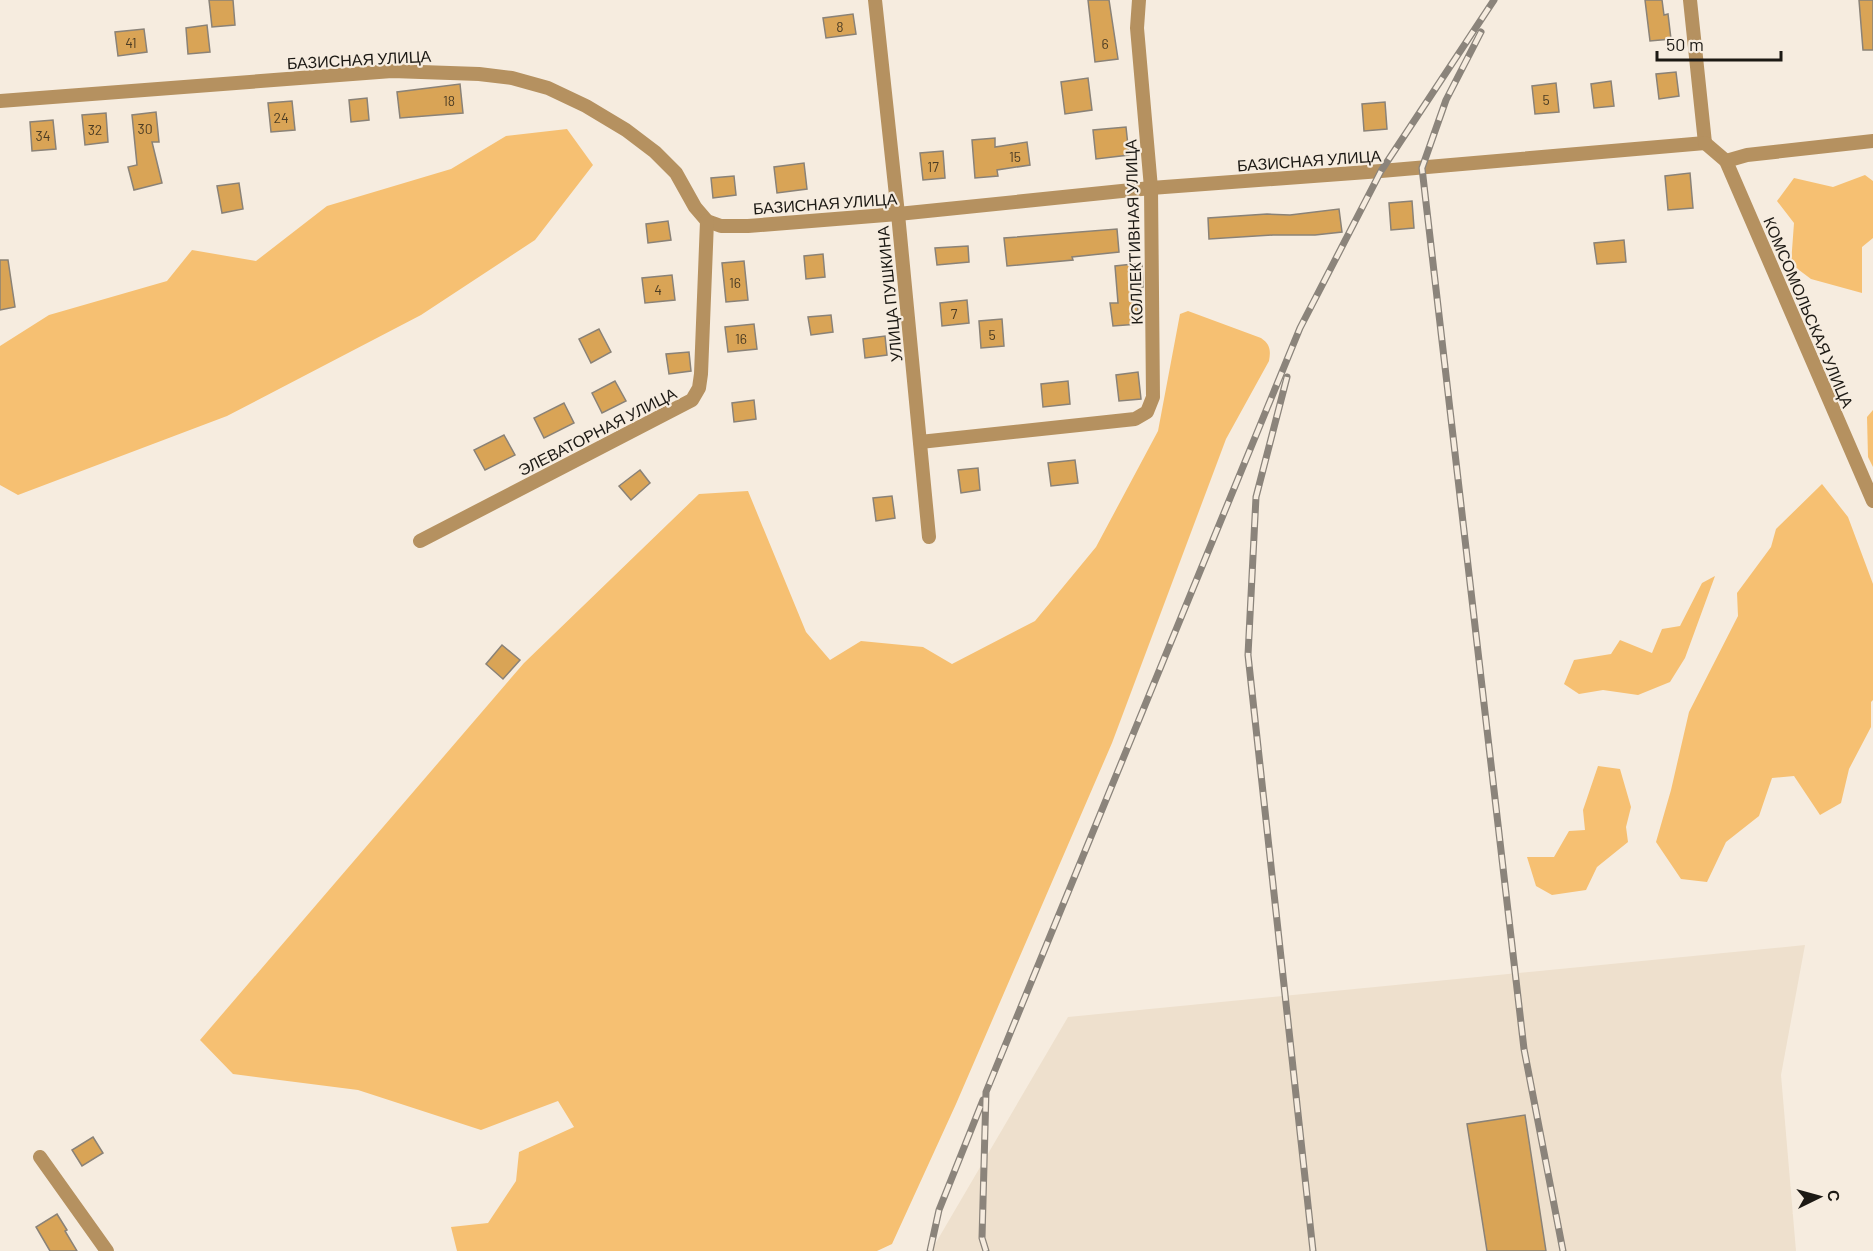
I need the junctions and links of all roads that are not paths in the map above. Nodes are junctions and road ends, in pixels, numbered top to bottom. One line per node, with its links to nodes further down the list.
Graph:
1 (875, 0): 9 (street, УЛИЦА ПУШКИНА)
2 (1139, 0): 8 (street, КОЛЛЕКТИВНАЯ УЛИЦА)
3 (1690, 0): 6 (street)
4 (0, 101): 10 (street, БАЗИСНАЯ УЛИЦА)
5 (1873, 141): 7 (street)
6 (1705, 143): 7 (street, КОМСОМОЛЬСКАЯ УЛИЦА); 8 (street, БАЗИСНАЯ УЛИЦА)
7 (1726, 161): 12 (street, КОМСОМОЛЬСКАЯ УЛИЦА)
8 (1151, 188): 9 (street, БАЗИСНАЯ УЛИЦА); 11 (street, КОЛЛЕКТИВНАЯ УЛИЦА)
9 (898, 214): 10 (street, БАЗИСНАЯ УЛИЦА); 11 (street, УЛИЦА ПУШКИНА)
10 (707, 221): 14 (street, ЭЛЕВАТОРНАЯ УЛИЦА)
11 (920, 442): 13 (street, УЛИЦА ПУШКИНА)
12 (1873, 501)
13 (928, 537)
14 (420, 541)
15 (40, 1157): 16 (street)
16 (107, 1251)

